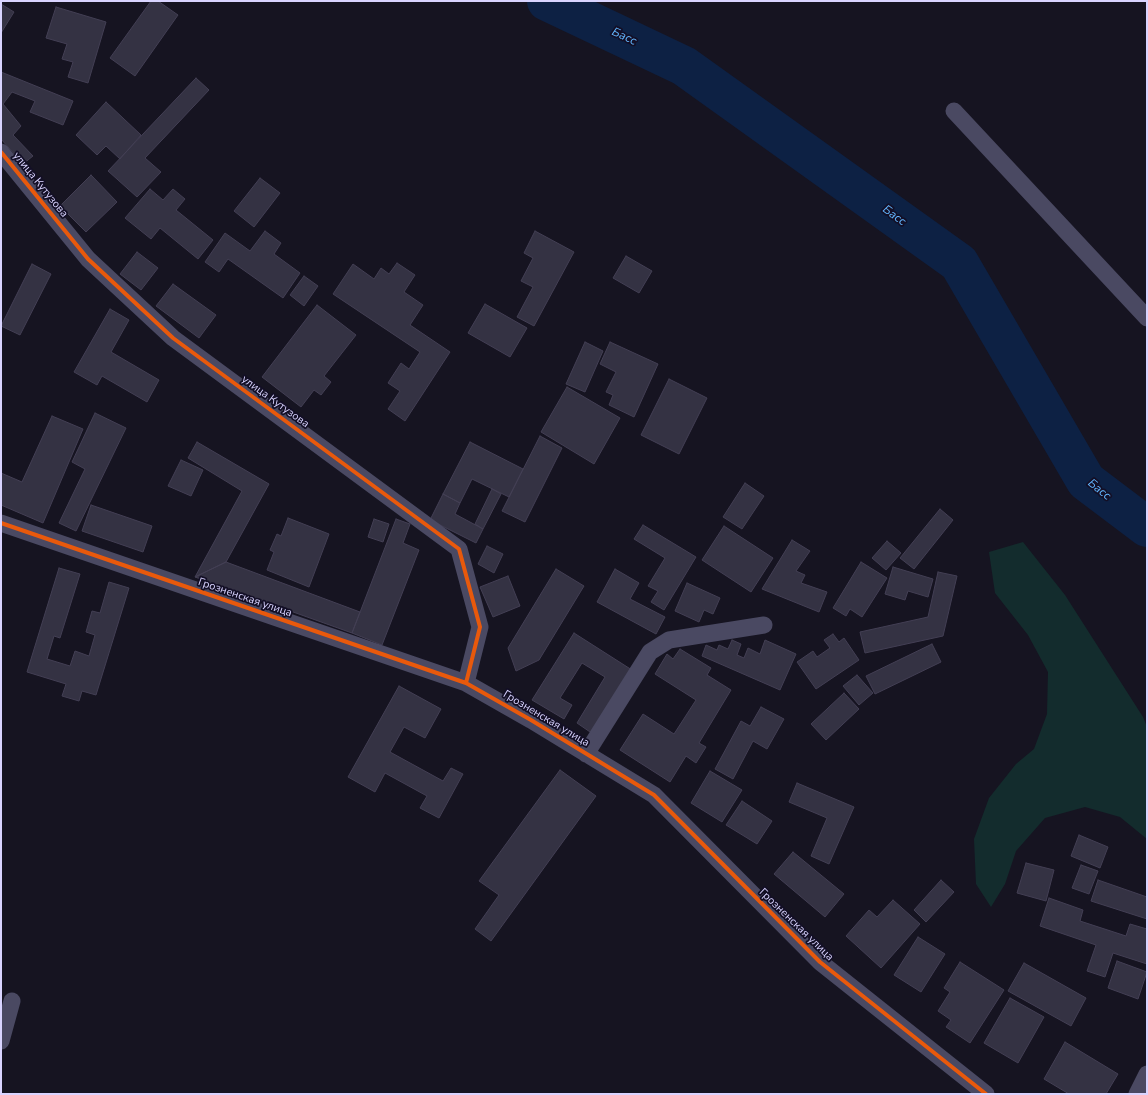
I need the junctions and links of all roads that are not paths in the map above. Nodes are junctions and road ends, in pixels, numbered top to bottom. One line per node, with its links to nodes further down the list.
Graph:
1 (954, 111): 3 (street)
2 (1, 152): 6 (street, улица Кутузова)
3 (1147, 318)
4 (1, 523): 6 (street, Грозненская улица)
5 (764, 625): 7 (street)
6 (466, 683): 7 (street, Грозненская улица)
7 (586, 754): 11 (street, Грозненская улица)
8 (12, 1000): 9 (street)
9 (1, 1041)
10 (1147, 1074): 12 (street)
11 (986, 1094)
12 (1137, 1094)

